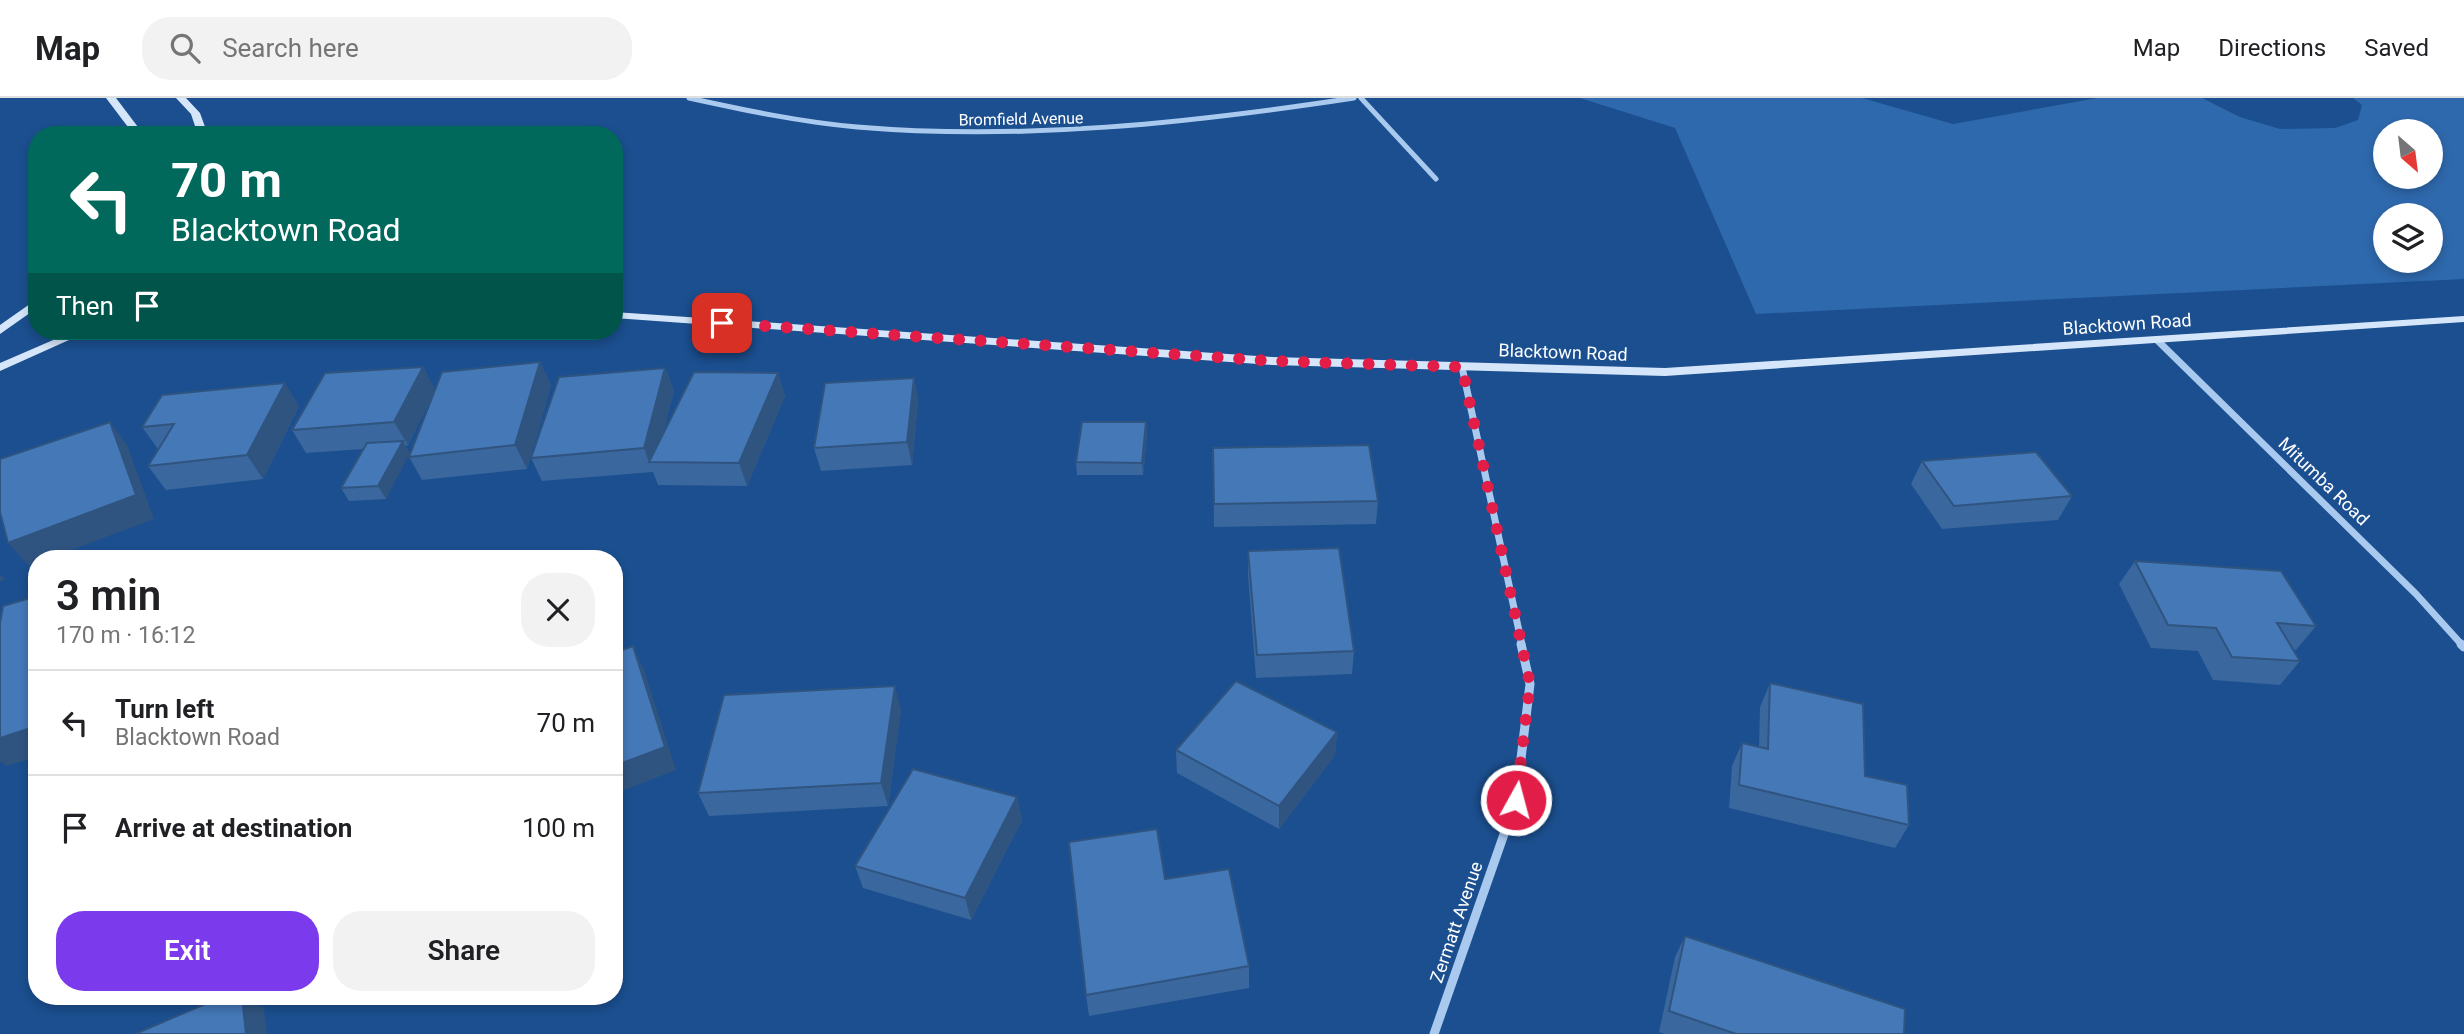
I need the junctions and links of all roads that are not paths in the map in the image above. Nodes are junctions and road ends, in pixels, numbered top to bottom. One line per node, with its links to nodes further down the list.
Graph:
1 (111, 98): 6 (main road)
2 (181, 98): 7 (main road)
3 (689, 98): 4 (street, Bromfield Avenue)
4 (1354, 98)
5 (1360, 98): 8 (street)
6 (132, 126)
7 (200, 126)
8 (1436, 179)
9 (28, 309): 12 (main road)
10 (623, 315): 15 (main road, Blacktown Road)
11 (2464, 318): 14 (main road, Blacktown Road)
12 (0, 331)
13 (63, 340): 16 (main road)
14 (2157, 340): 15 (main road, Blacktown Road); 17 (street, Mitumba Road)
15 (1462, 367): 18 (street, Zermatt Avenue)
16 (0, 368)
17 (2464, 647)
18 (1434, 1034)

